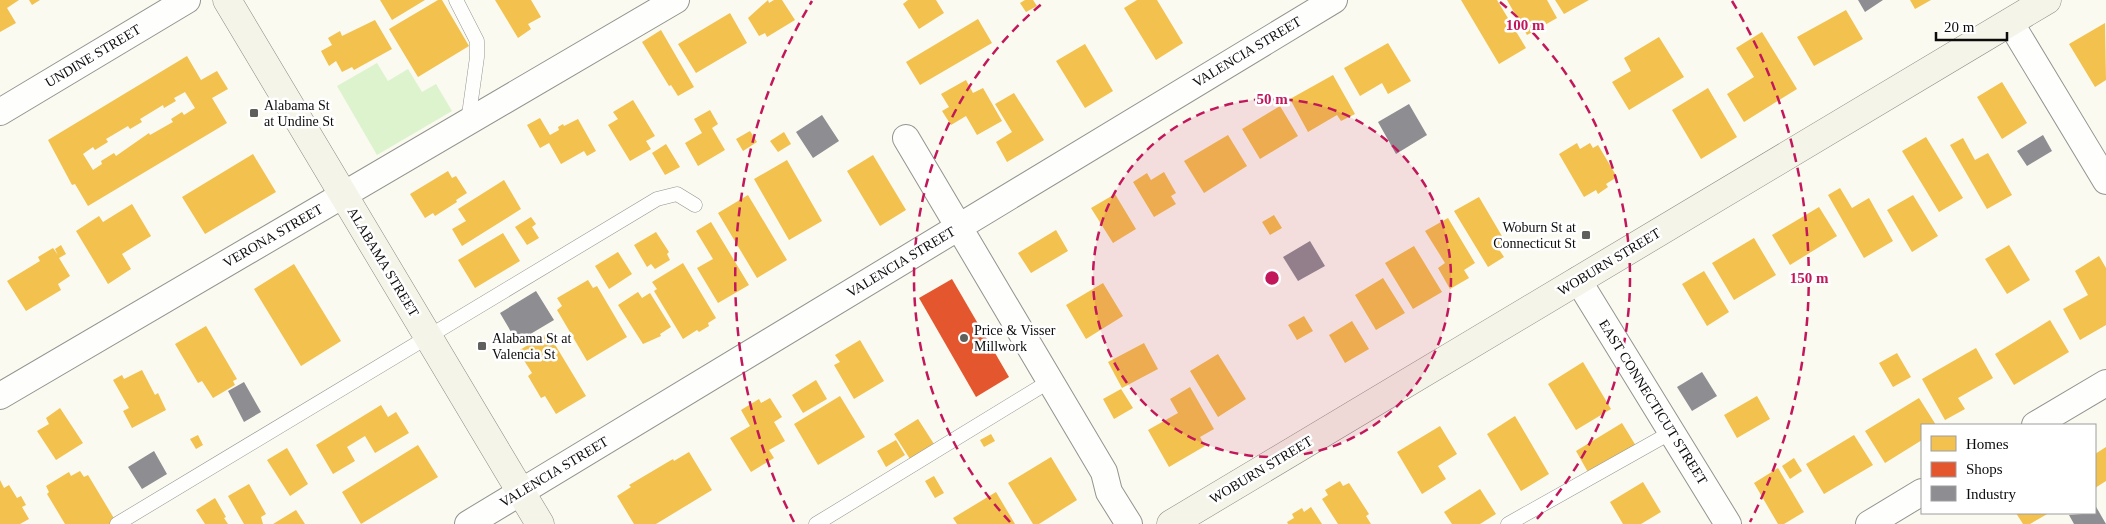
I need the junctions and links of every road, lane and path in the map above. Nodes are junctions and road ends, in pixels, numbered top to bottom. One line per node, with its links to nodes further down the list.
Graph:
1 (187, 0): 8 (street, UNDINE STREET)
2 (227, 0): 12 (main road, ALABAMA STREET)
3 (456, 0): 9 (lane)
4 (676, 0): 9 (street, VERONA STREET)
5 (1334, 0): 14 (street, VALENCIA STREET)
6 (2047, 0): 7 (main road, WOBURN STREET)
7 (2010, 22): 11 (street); 15 (main road, WOBURN STREET)
8 (0, 112)
9 (468, 122): 12 (street, VERONA STREET)
10 (906, 138): 14 (street)
11 (2106, 182)
12 (343, 195): 16 (main road, ALABAMA STREET); 19 (street, VERONA STREET)
13 (695, 205): 16 (lane)
14 (959, 227): 17 (street); 22 (street, VALENCIA STREET)
15 (1578, 280): 21 (street, EAST CONNECTICUT STREET); 29 (main road, WOBURN STREET)
16 (428, 336): 22 (main road, ALABAMA STREET); 24 (lane)
17 (1050, 381): 27 (lane); 28 (street)
18 (2106, 383): 20 (street)
19 (0, 396)
20 (2036, 424)
21 (1670, 433): 30 (lane); 31 (street, EAST CONNECTICUT STREET)
22 (521, 492): 25 (street, VALENCIA STREET); 26 (main road, ALABAMA STREET)
23 (1921, 493): 32 (street)
24 (117, 524)
25 (468, 524)
26 (540, 524)
27 (816, 524)
28 (1129, 524)
29 (1171, 524)
30 (1508, 524)
31 (1728, 524)
32 (1869, 524)

